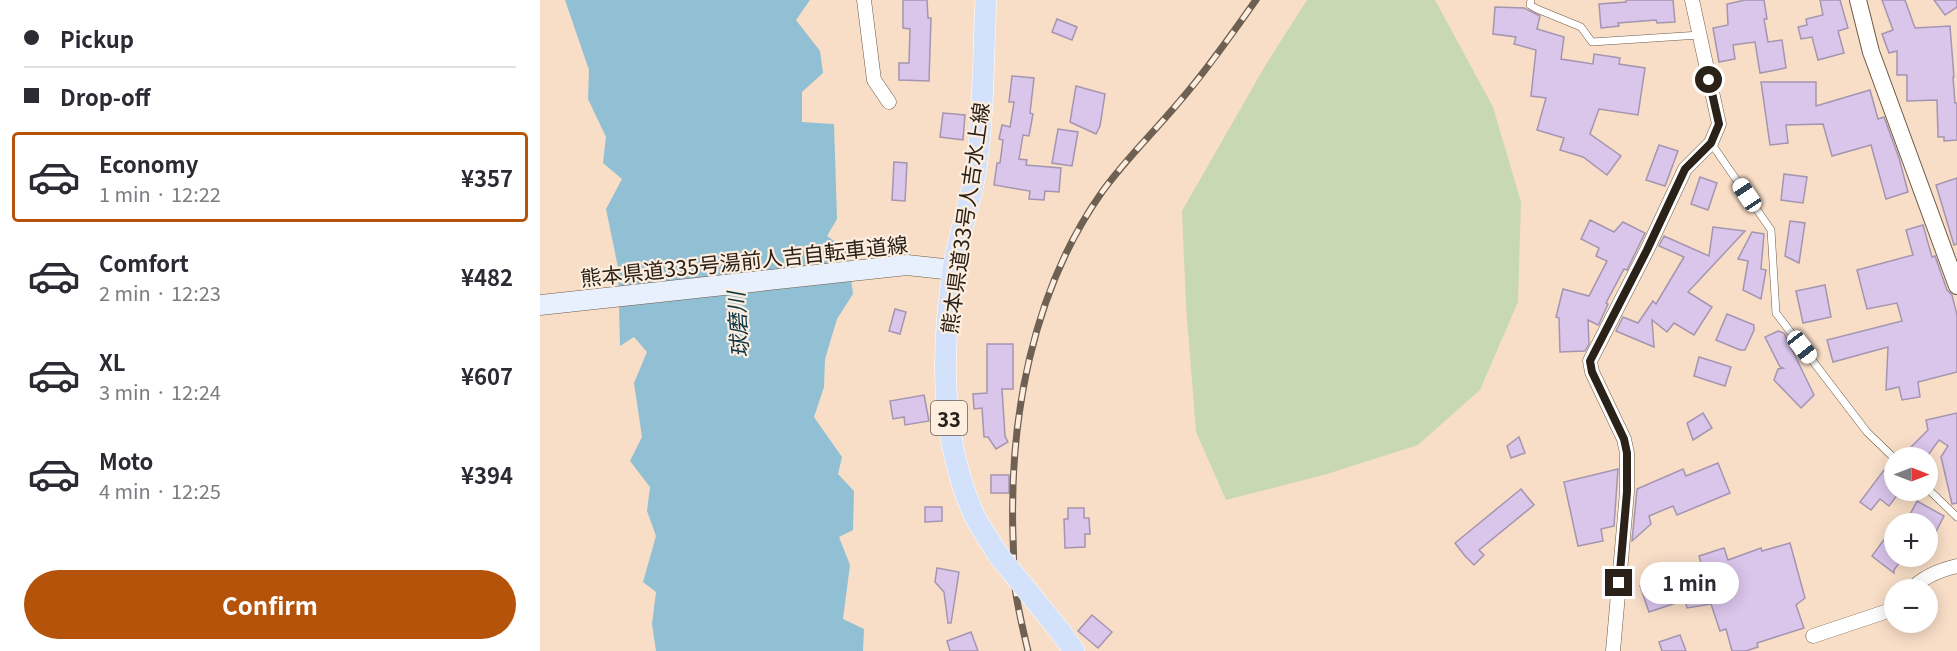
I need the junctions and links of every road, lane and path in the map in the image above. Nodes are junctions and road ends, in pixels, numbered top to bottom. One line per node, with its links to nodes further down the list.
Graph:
1 (864, 0): 7 (street)
2 (986, 0): 9 (main road, 熊本県道33号人吉水上線 / 33)
3 (1530, 0): 6 (lane)
4 (1692, 0): 6 (street)
5 (1858, 0): 10 (street)
6 (1700, 35): 8 (street)
7 (889, 102)
8 (1711, 143): 12 (lane); 20 (street)
9 (953, 270): 11 (main road, 熊本県道335号湯前人吉自転車道線); 19 (main road, 熊本県道33号人吉水上線 / 33, bridge)
10 (1957, 286)
11 (540, 305)
12 (1884, 448)
13 (1938, 499): 14 (lane)
14 (1957, 517)
15 (1957, 566): 16 (street)
16 (1924, 579)
17 (1884, 612): 18 (street)
18 (1813, 636)
19 (1074, 651)
20 (1613, 651)

